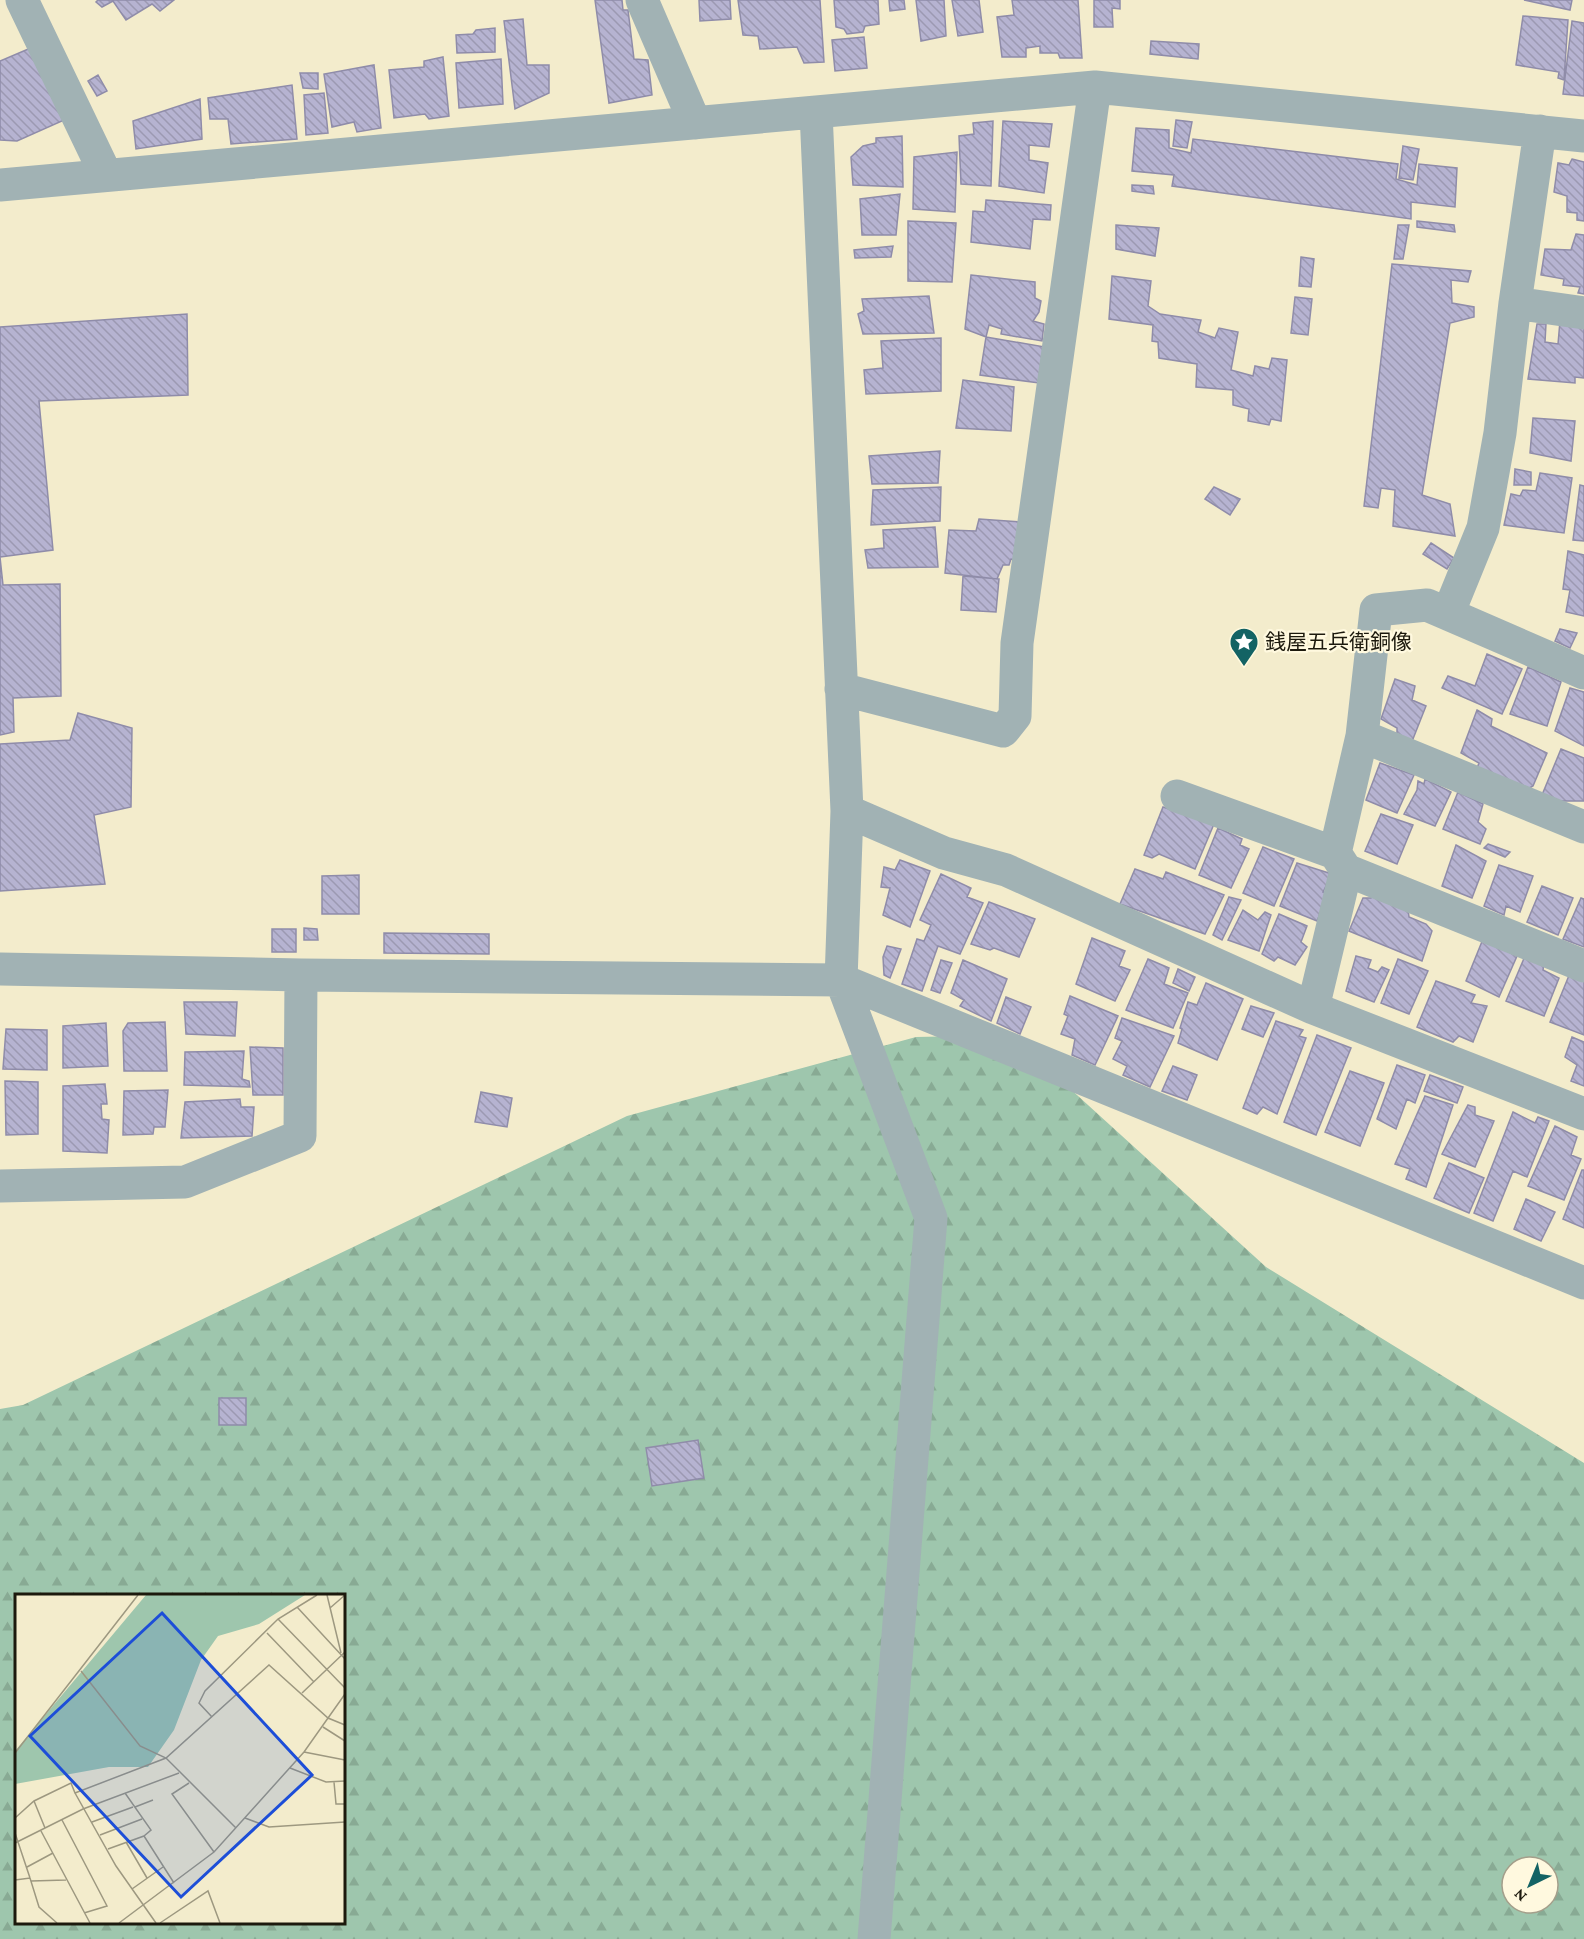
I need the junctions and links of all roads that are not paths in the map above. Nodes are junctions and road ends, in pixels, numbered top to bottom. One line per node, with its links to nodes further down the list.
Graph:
1 (22, 0): 8 (street)
2 (642, 0): 5 (street)
3 (1095, 87): 4 (street); 6 (street); 14 (street)
4 (816, 112): 5 (street); 14 (street)
5 (695, 123): 8 (street)
6 (1539, 131): 7 (street); 10 (street)
7 (1584, 136)
8 (106, 175): 9 (street)
9 (0, 185)
10 (1515, 303): 11 (street); 12 (street)
11 (1584, 313)
12 (1448, 614): 13 (street); 15 (street)
13 (1584, 673)
14 (841, 689): 17 (street)
15 (1362, 736): 18 (street); 19 (street)
16 (1177, 796): 19 (street)
17 (847, 811): 23 (street); 24 (street)
18 (1584, 827)
19 (1340, 861): 20 (street); 24 (street)
20 (1584, 966)
21 (0, 969): 22 (street)
22 (301, 975): 23 (street); 26 (street)
23 (842, 980): 27 (street); 28 (street)
24 (1313, 1008): 25 (street)
25 (1584, 1114)
26 (0, 1186)
27 (1584, 1283)
28 (874, 1939)

